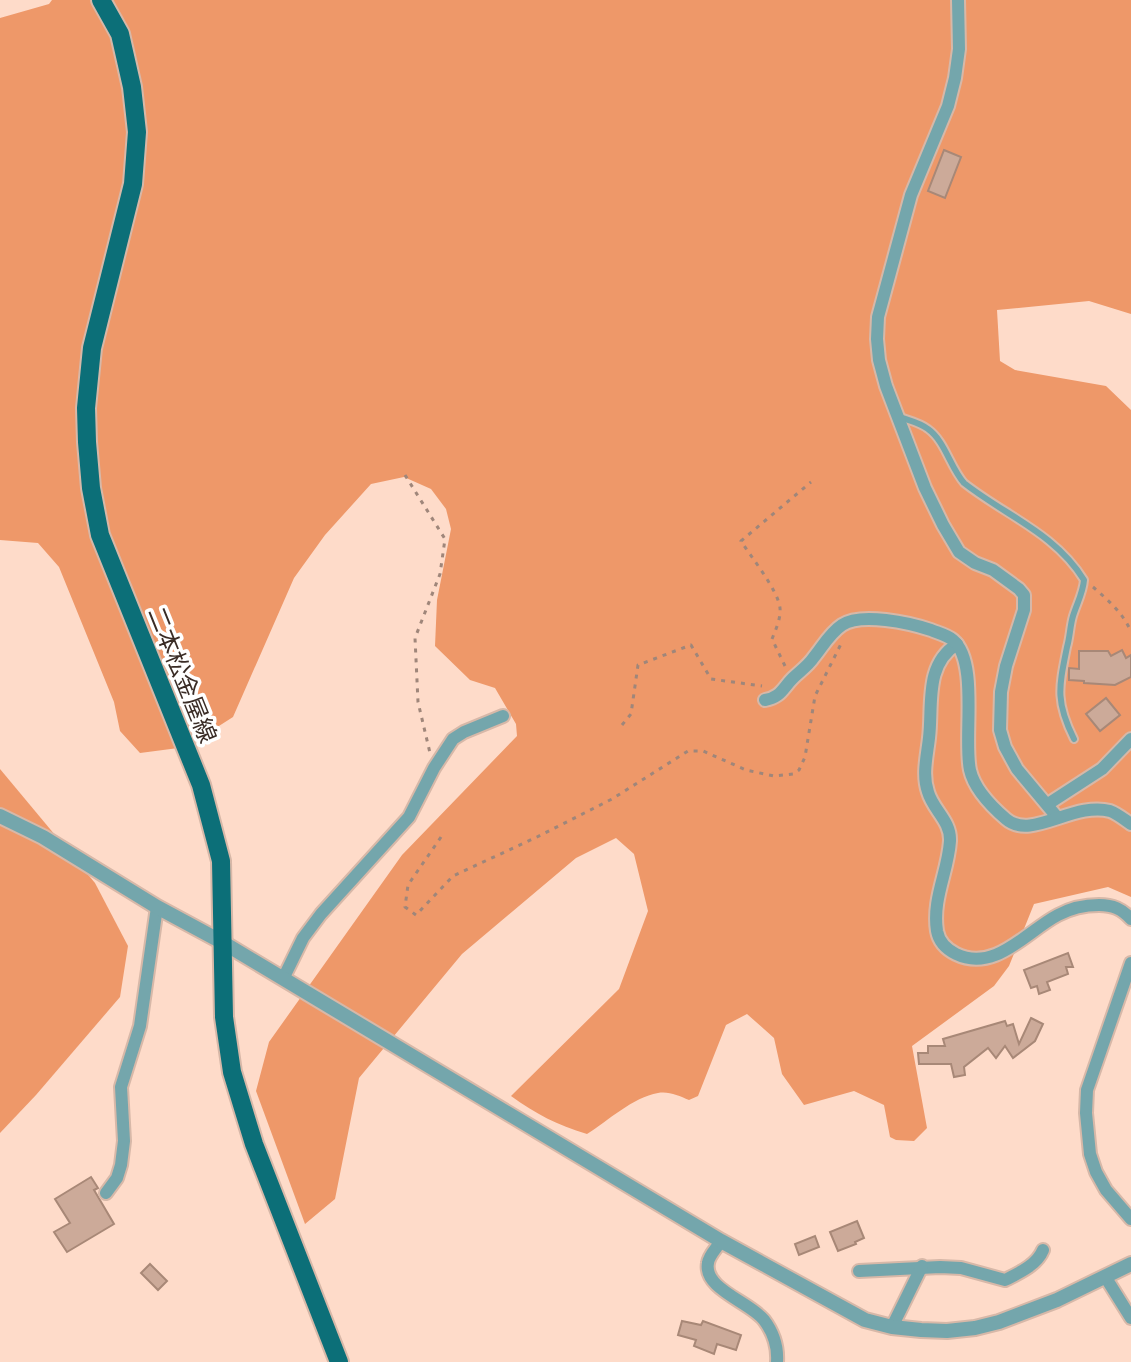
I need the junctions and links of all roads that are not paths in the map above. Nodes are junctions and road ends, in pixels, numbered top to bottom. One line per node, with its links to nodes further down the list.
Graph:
1 (101, 0): 15 (main road, 二本松金屋線)
2 (958, 0): 3 (street)
3 (897, 416): 7 (lane); 9 (street)
4 (957, 644): 5 (street); 11 (street); 14 (street)
5 (765, 700)
6 (503, 716): 17 (street)
7 (1074, 739)
8 (1131, 739): 9 (street)
9 (1048, 804): 11 (street)
10 (0, 816): 13 (street)
11 (1057, 817): 12 (street)
12 (1131, 824)
13 (157, 907): 15 (street); 18 (street)
14 (1131, 919)
15 (222, 942): 17 (street); 28 (main road, 二本松金屋線)
16 (1131, 963): 19 (street)
17 (283, 979): 20 (street)
18 (106, 1193)
19 (1131, 1219)
20 (721, 1241): 27 (street); 29 (street)
21 (1043, 1250): 23 (street)
22 (1131, 1264): 25 (street)
23 (922, 1266): 24 (street); 27 (street)
24 (859, 1271)
25 (1106, 1278): 26 (street); 27 (street)
26 (1131, 1318)
27 (892, 1327)
28 (339, 1362)
29 (777, 1362)

